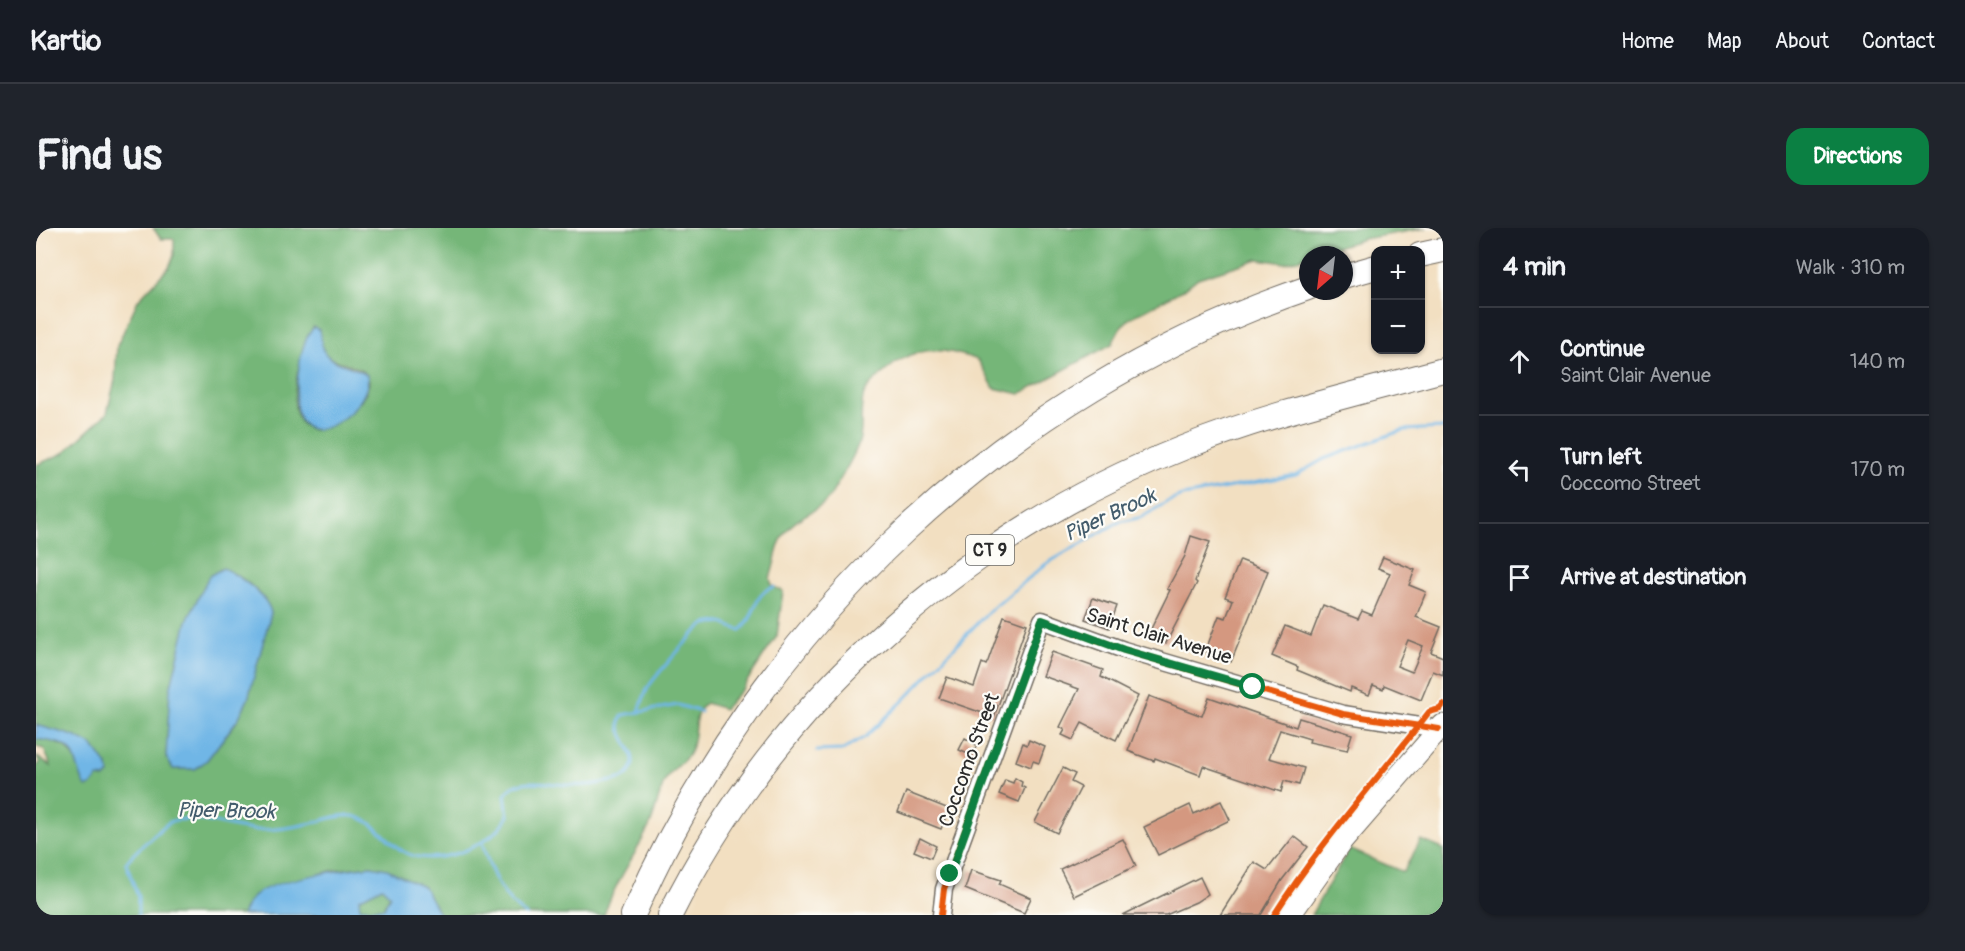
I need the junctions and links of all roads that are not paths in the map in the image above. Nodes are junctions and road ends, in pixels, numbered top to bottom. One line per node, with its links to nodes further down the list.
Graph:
1 (1443, 250): 2 (highway)
2 (1425, 254)
3 (1371, 268): 4 (highway)
4 (1353, 273)
5 (1299, 292): 9 (highway)
6 (1443, 370): 10 (highway, CT 9)
7 (1042, 620): 8 (street, Saint Clair Avenue); 11 (street, Coccomo Street)
8 (1441, 727): 12 (main road)
9 (633, 915)
10 (670, 915)
11 (941, 915)
12 (1290, 915)

